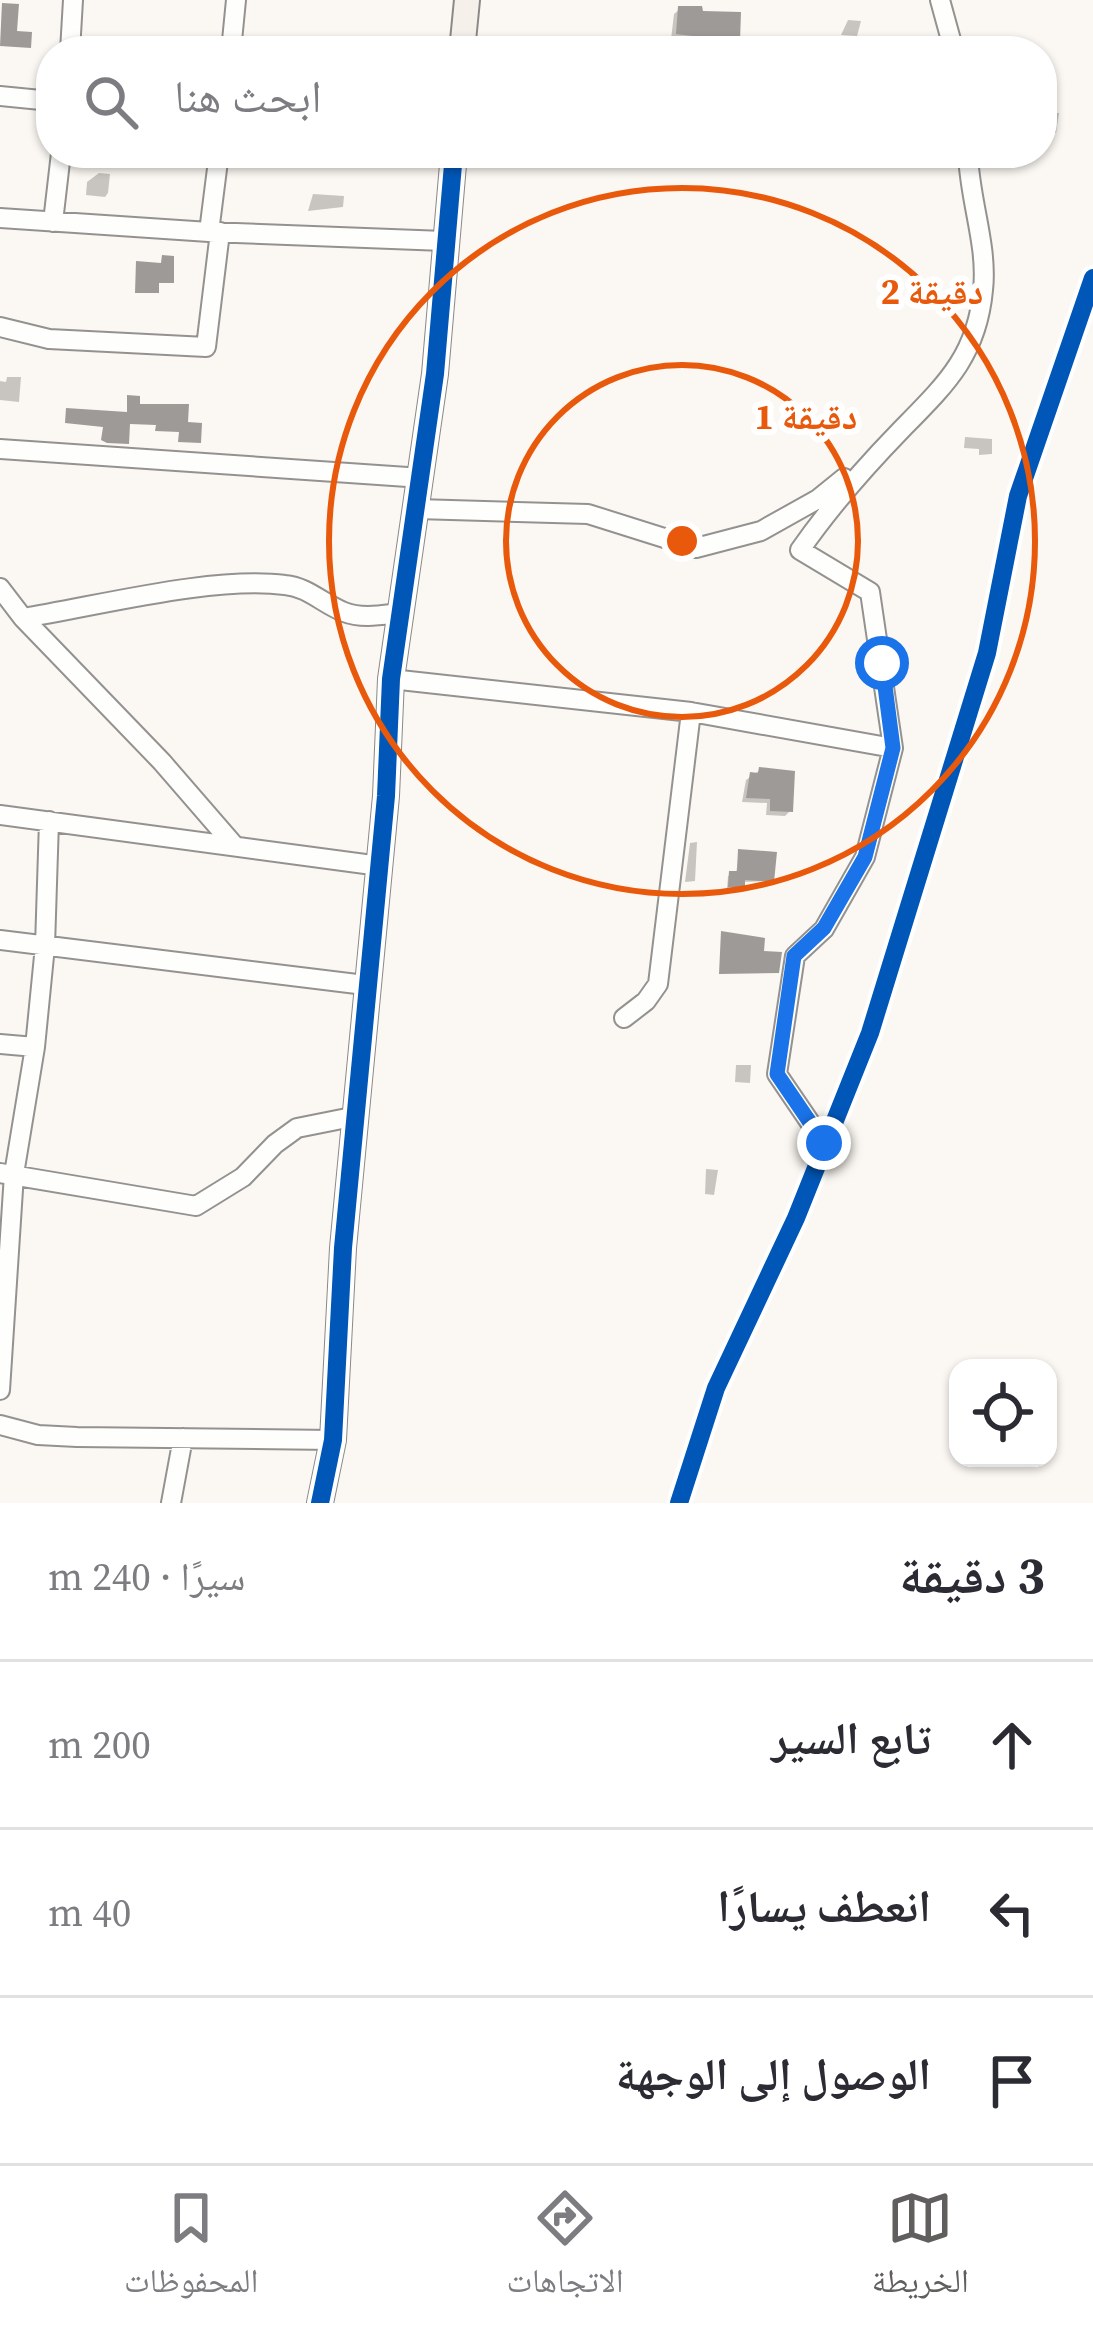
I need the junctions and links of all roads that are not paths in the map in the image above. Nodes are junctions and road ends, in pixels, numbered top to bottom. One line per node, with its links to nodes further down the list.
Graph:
1 (73, 0): 5 (street)
2 (236, 0): 6 (street)
3 (467, 0): 7 (street)
4 (940, 0): 8 (street)
5 (71, 36)
6 (232, 36)
7 (463, 36)
8 (950, 36)
9 (0, 96): 10 (street)
10 (36, 100)
11 (59, 168): 16 (street)
12 (218, 168): 17 (street)
13 (452, 168): 18 (street)
14 (968, 168): 21 (street)
15 (0, 218): 16 (street)
16 (53, 222): 17 (street)
17 (214, 232): 18 (street); 20 (street)
18 (444, 242): 23 (street)
19 (1093, 278): 42 (street)
20 (0, 327)
21 (901, 430): 24 (street); 30 (street)
22 (0, 449): 23 (street)
23 (422, 478): 24 (street)
24 (416, 509): 26 (street)
25 (0, 588): 27 (street)
26 (400, 613): 27 (street); 28 (street)
27 (23, 618): 33 (street)
28 (392, 679): 29 (street); 34 (street)
29 (691, 712): 30 (street); 38 (street)
30 (893, 748): 42 (street)
31 (0, 815): 32 (street)
32 (49, 821): 33 (street); 36 (street)
33 (233, 844): 34 (street)
34 (380, 866): 37 (street)
35 (0, 940): 36 (street)
36 (45, 946): 37 (street); 40 (street)
37 (365, 985): 41 (street)
38 (623, 1018)
39 (0, 1044): 40 (street)
40 (35, 1047): 43 (street)
41 (357, 1116): 43 (street); 48 (street)
42 (824, 1143): 51 (street)
43 (7, 1174): 44 (street)
44 (4, 1289): 45 (street)
45 (0, 1390)
46 (0, 1425): 47 (street)
47 (184, 1438): 48 (street); 49 (street)
48 (333, 1440): 50 (street)
49 (171, 1503)
50 (320, 1503)
51 (679, 1503)

